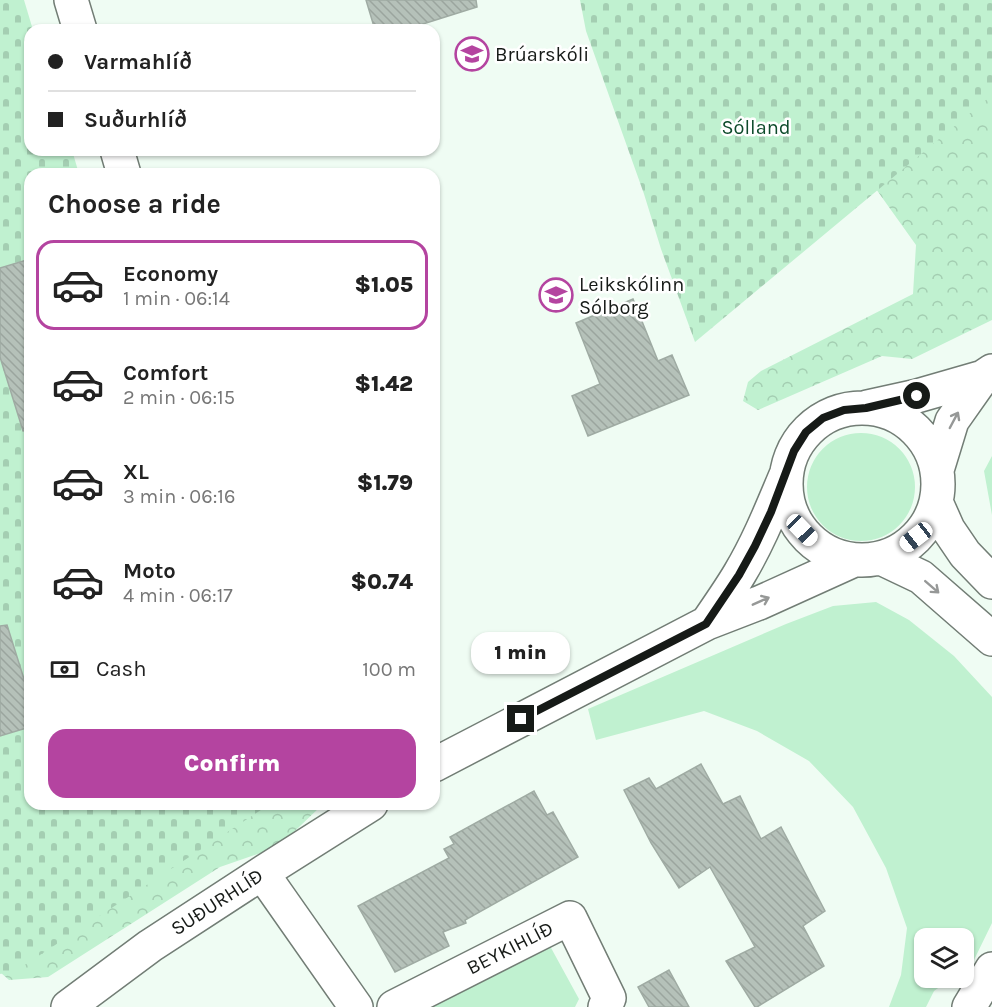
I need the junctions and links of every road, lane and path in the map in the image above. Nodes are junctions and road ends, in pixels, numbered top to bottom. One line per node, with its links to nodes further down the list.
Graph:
1 (71, 0): 2 (street)
2 (78, 24)
3 (988, 374): 4 (street); 5 (street, one-way to 3)
4 (866, 408): 5 (street); 6 (street)
5 (937, 470): 7 (street)
6 (787, 472): 8 (street); 10 (street)
7 (936, 502): 8 (street); 9 (street)
8 (868, 559): 10 (street, one-way to 8); 11 (street, one-way to 11)
9 (992, 582)
10 (706, 624): 12 (street)
11 (992, 639)
12 (440, 758)
13 (362, 810): 14 (street, SUÐURHLÍÐ)
14 (262, 873): 16 (street, SUÐURHLÍÐ); 17 (street)
15 (992, 969): 20 (street)
16 (68, 1007)
17 (356, 1007)
18 (394, 1007): 19 (street, BEYKIHLÍÐ)
19 (605, 1007)
20 (969, 1007)

